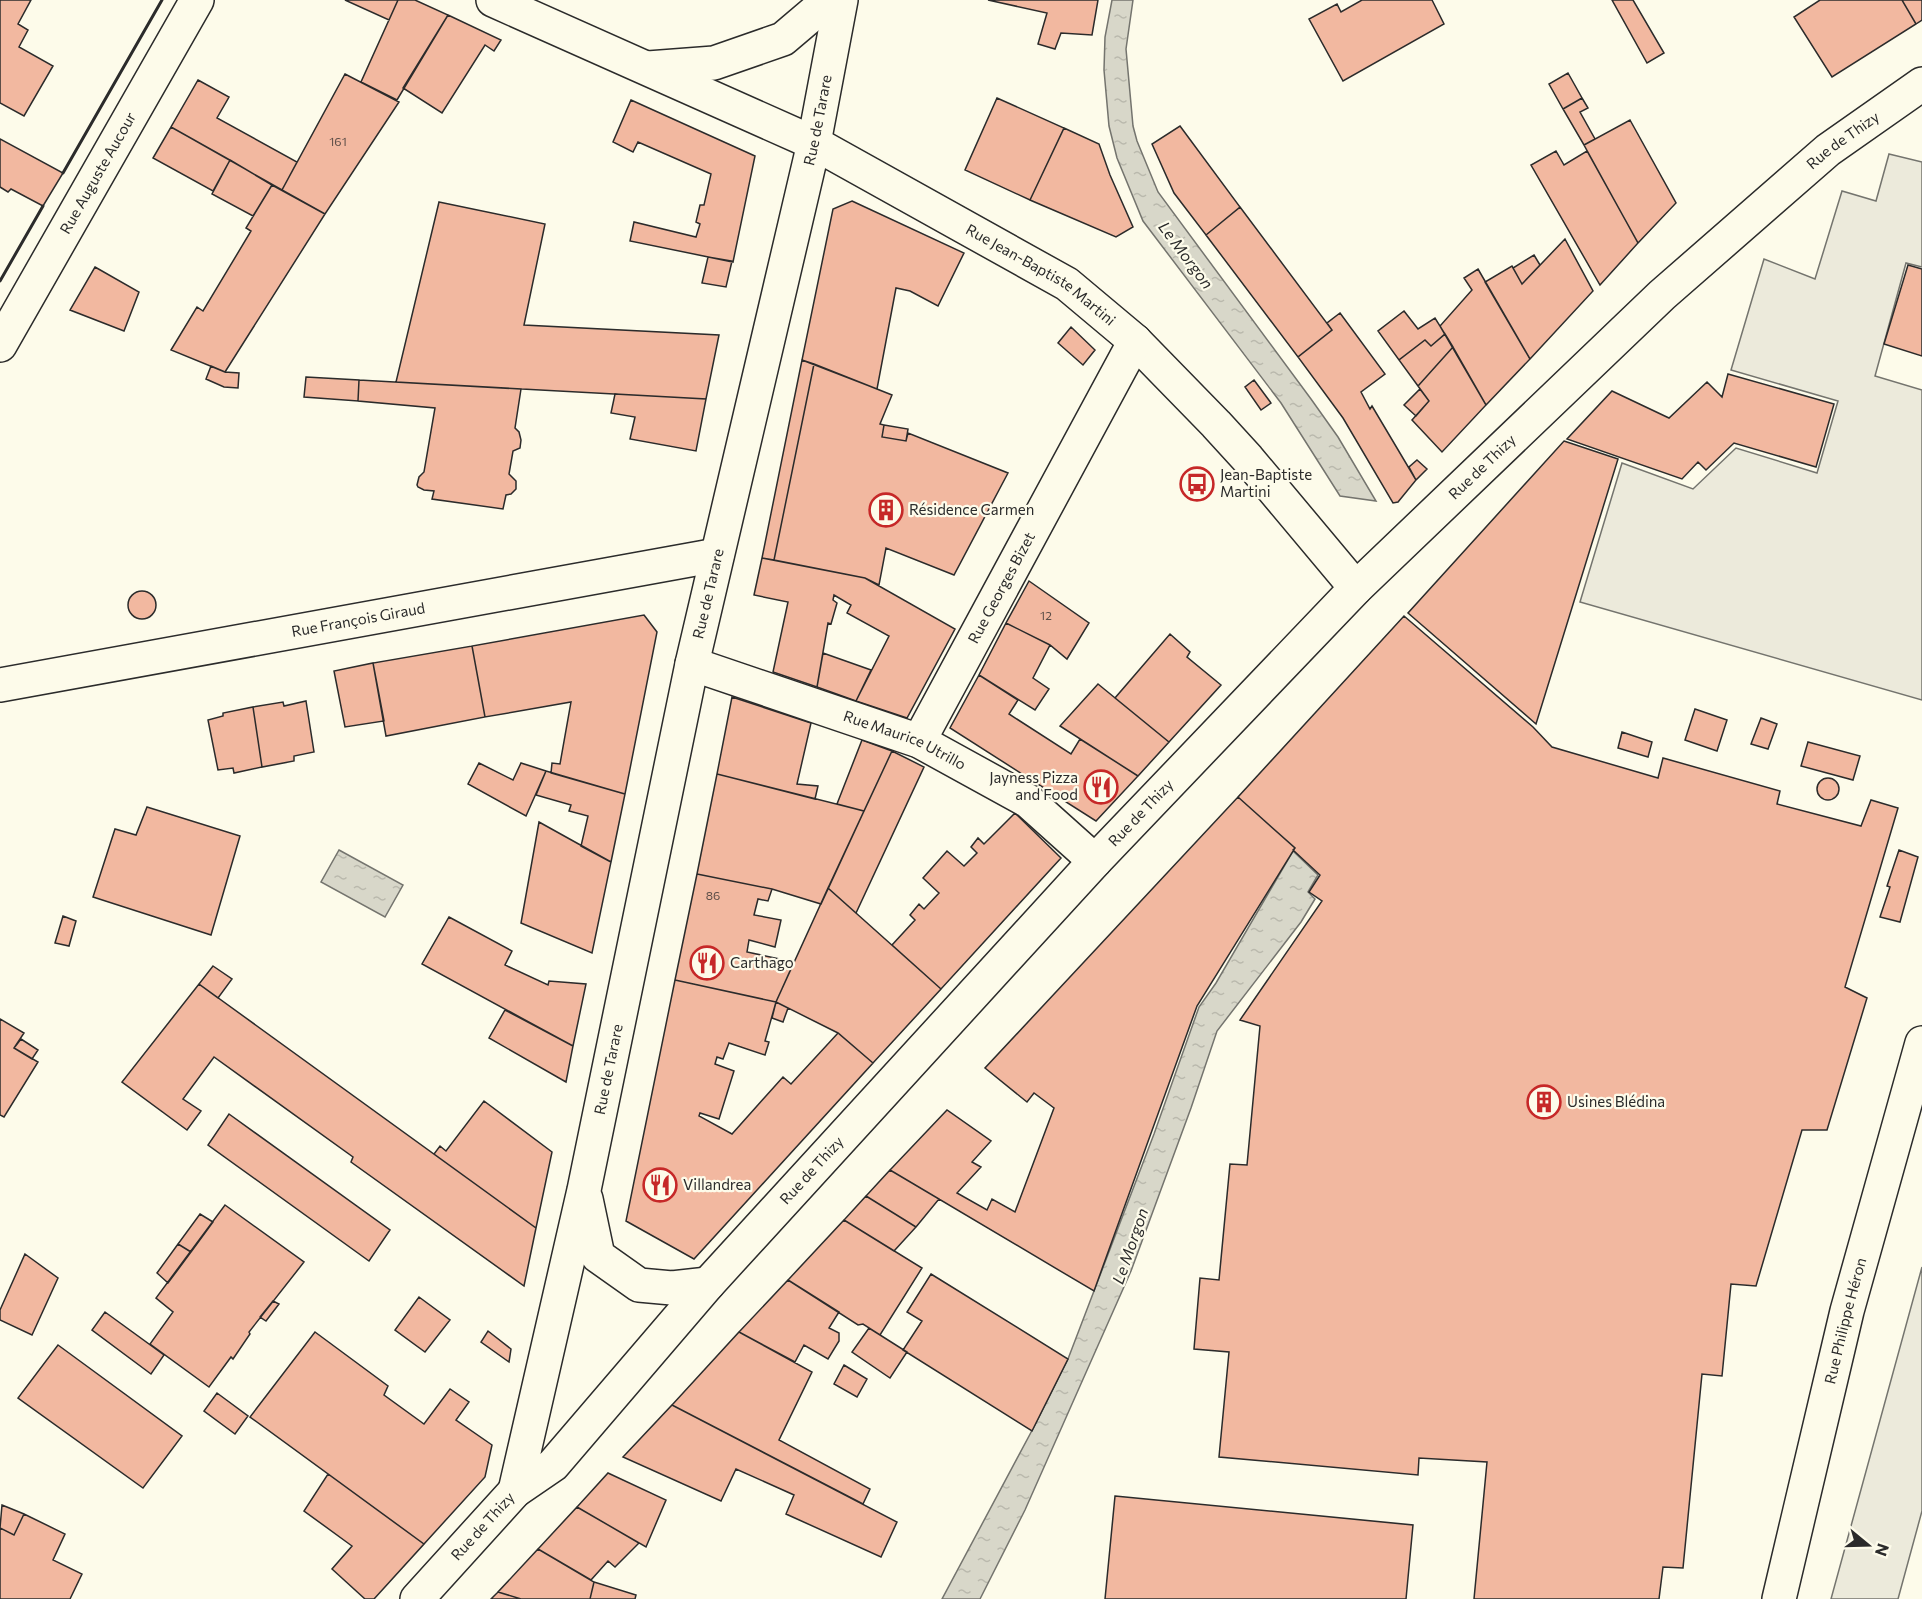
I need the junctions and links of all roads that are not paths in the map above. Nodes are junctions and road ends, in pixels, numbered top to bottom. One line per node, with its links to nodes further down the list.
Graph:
1 (197, 0): 9 (street, Rue Auguste Aucour)
2 (493, 0): 5 (street, Rue Jean-Baptiste Martini)
3 (829, 0): 5 (street, Rue Jean-Baptiste Martini)
4 (842, 0): 7 (street, Rue de Tarare)
5 (645, 68): 7 (street, Rue Jean-Baptiste Martini)
6 (1922, 84): 11 (street, Rue de Thizy)
7 (814, 143): 8 (street, Rue Jean-Baptiste Martini); 10 (street, Rue de Tarare)
8 (1135, 341): 11 (street, Rue Jean-Baptiste Martini); 14 (street, Rue Georges Bizet)
9 (0, 345)
10 (717, 555): 12 (street, Rue de Tarare); 13 (street, Rue François Giraud)
11 (1356, 588): 15 (street, Rue de Thizy)
12 (692, 663): 14 (street, Rue Maurice Utrillo); 17 (street, Rue de Tarare)
13 (0, 685)
14 (919, 741): 15 (street, Rue Maurice Utrillo)
15 (1095, 861): 18 (street, Rue de Thizy)
16 (1922, 1043): 21 (street, Rue Philippe Héron)
17 (584, 1190): 18 (street, Rue de Tarare); 19 (street, Rue de Tarare)
18 (708, 1284): 19 (street, Rue de Thizy)
19 (515, 1491): 20 (street, Rue de Thizy)
20 (417, 1599)
21 (1779, 1599)

